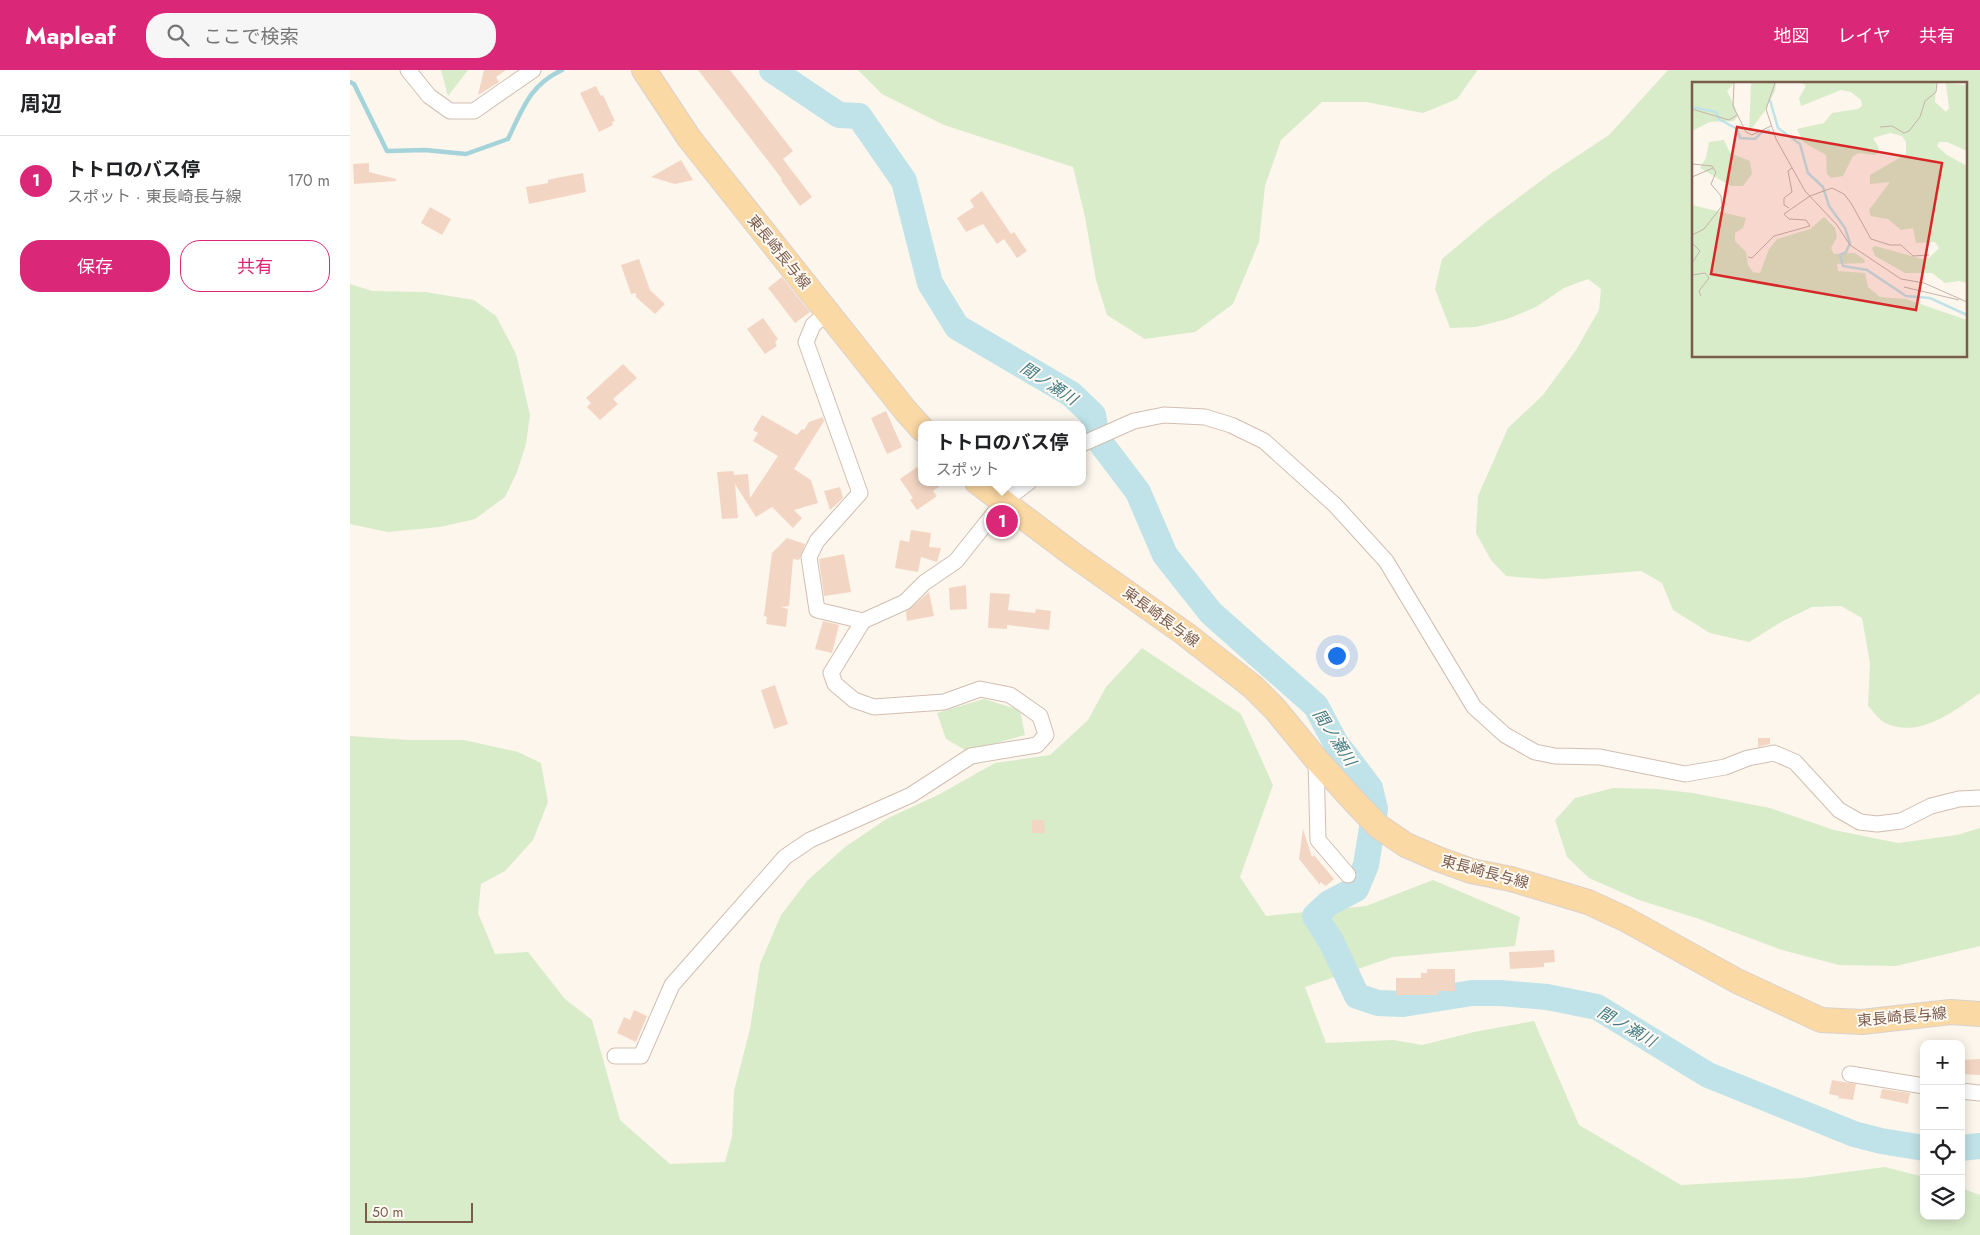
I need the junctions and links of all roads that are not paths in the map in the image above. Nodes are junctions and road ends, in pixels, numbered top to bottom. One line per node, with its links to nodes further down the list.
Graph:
1 (408, 70): 2 (street)
2 (533, 70)
3 (644, 70): 4 (main road, 東長崎長与線)
4 (828, 312): 5 (main road, 東長崎長与線); 10 (street)
5 (918, 424)
6 (1086, 442): 12 (street)
7 (982, 486): 9 (main road, 東長崎長与線)
8 (1024, 486): 9 (street)
9 (1003, 502): 10 (street); 11 (main road, 東長崎長与線)
10 (863, 621): 15 (street)
11 (1316, 759): 13 (street); 14 (main road, 東長崎長与線)
12 (1980, 798)
13 (1348, 875)
14 (1980, 1014)
15 (615, 1056)
16 (1850, 1074): 17 (street)
17 (1920, 1085)
18 (1965, 1092): 19 (street)
19 (1980, 1093)

